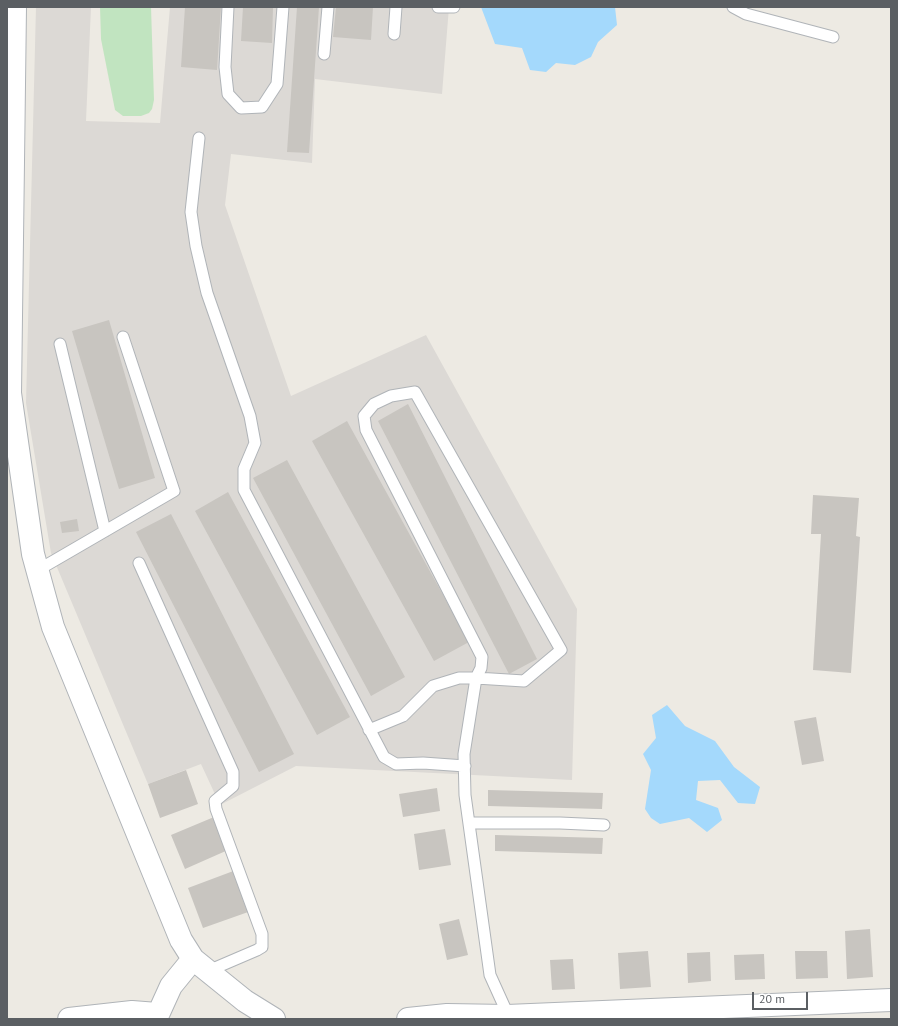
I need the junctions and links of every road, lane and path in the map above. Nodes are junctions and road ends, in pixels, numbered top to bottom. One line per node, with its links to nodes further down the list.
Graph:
1 (15, 7): 17 (street)
2 (228, 7): 3 (lane)
3 (283, 7)
4 (328, 7): 11 (lane)
5 (396, 7): 9 (lane)
6 (438, 7): 7 (lane)
7 (454, 7)
8 (733, 7): 10 (lane)
9 (394, 34)
10 (833, 36)
11 (324, 54)
12 (199, 138): 19 (lane)
13 (123, 337): 15 (lane)
14 (60, 344): 15 (lane)
15 (105, 531): 17 (lane)
16 (139, 563): 23 (lane)
17 (38, 570): 23 (street)
18 (476, 678): 18 (lane); 19 (lane); 20 (lane)
19 (369, 730): 20 (lane)
20 (465, 766): 21 (lane)
21 (469, 823): 22 (lane); 26 (lane)
22 (604, 825)
23 (201, 965): 25 (street); 28 (street)
24 (891, 1000): 26 (street)
25 (157, 1016): 27 (street)
26 (509, 1017): 29 (street)
27 (69, 1019)
28 (274, 1019)
29 (408, 1019)

